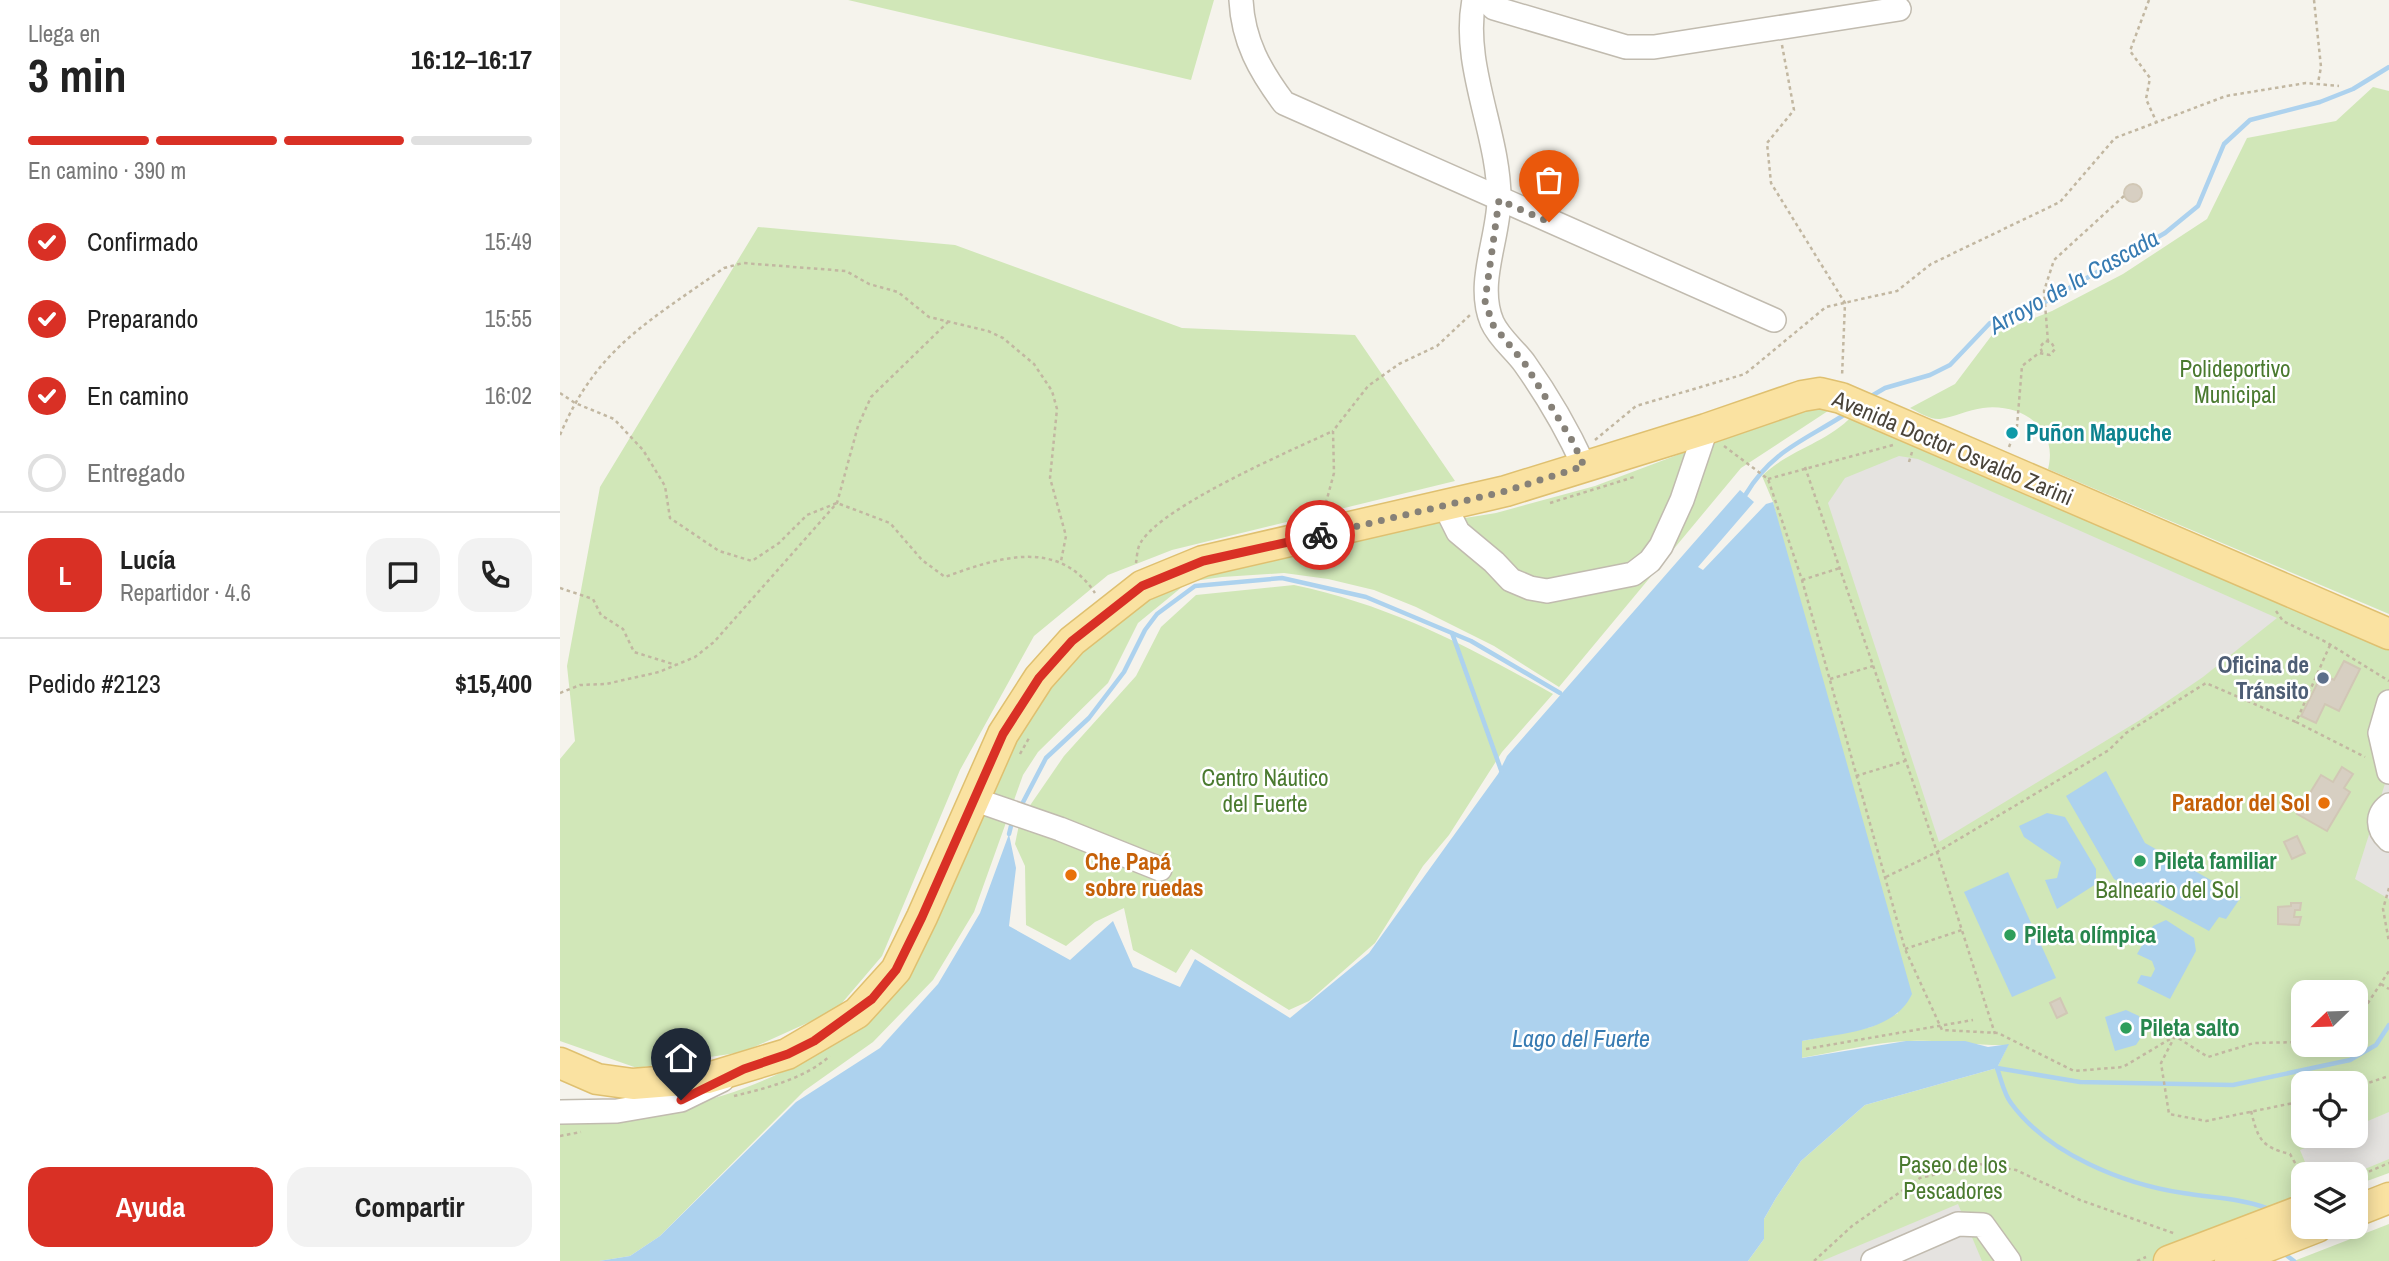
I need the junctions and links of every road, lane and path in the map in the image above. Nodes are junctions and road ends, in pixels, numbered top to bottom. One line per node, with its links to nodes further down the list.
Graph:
1 (1241, 0): 12 (street)
2 (1474, 0): 12 (street)
3 (1486, 0): 7 (street)
4 (2149, 0): 10 (path)
5 (2314, 0): 8 (path)
6 (1899, 9): 7 (street)
7 (1779, 26): 14 (path)
8 (2318, 84): 9 (path); 10 (path)
9 (2339, 86)
10 (2156, 121): 14 (path)
11 (2125, 195): 17 (path)
12 (1499, 200): 13 (street); 15 (street)
13 (1485, 301): 23 (path); 27 (street)
14 (1845, 303): 20 (path); 27 (path)
15 (1774, 320)
16 (949, 322): 21 (path); 31 (path); 35 (path)
17 (2048, 342): 18 (path); 18 (path)
18 (2042, 352): 22 (path)
19 (560, 393): 21 (path)
20 (1841, 398): 24 (main road, Avenida Doctor Osvaldo Zarini); 40 (main road, Avenida Doctor Osvaldo Zarini)
21 (575, 403): 25 (path); 31 (path)
22 (2017, 426)
23 (1333, 431): 34 (path); 39 (path)
24 (1718, 433): 27 (main road, Avenida Doctor Osvaldo Zarini); 30 (path); 33 (street)
25 (560, 435)
26 (1902, 443): 28 (path)
27 (1584, 466): 33 (main road, Avenida Doctor Osvaldo Zarini)
28 (1805, 467): 30 (path); 36 (path)
29 (1637, 475): 32 (path)
30 (1768, 479): 37 (path)
31 (837, 503): 35 (path); 42 (path)
32 (1542, 505)
33 (1445, 506): 34 (main road, Avenida Doctor Osvaldo Zarini)
34 (1320, 535): 39 (main road, Avenida Doctor Osvaldo Zarini)
35 (1061, 561): 39 (path)
36 (1840, 568): 37 (path); 43 (path)
37 (1802, 580): 44 (path)
38 (560, 587): 42 (path)
39 (1117, 605): 53 (main road, Avenida Doctor Osvaldo Zarini)
40 (2389, 634)
41 (2330, 645): 47 (path)
42 (679, 666): 45 (path)
43 (1874, 666): 44 (path); 50 (path)
44 (1830, 679): 52 (path)
45 (560, 693)
46 (2389, 702): 51 (street)
47 (2296, 722): 51 (path); 56 (path)
48 (1035, 727): 49 (path)
49 (1017, 761)
50 (1905, 761): 52 (path); 56 (path)
51 (2389, 772)
52 (1857, 776): 58 (path)
53 (987, 804): 57 (street); 74 (main road, Avenida Doctor Osvaldo Zarini)
54 (2389, 805): 55 (street)
55 (2389, 840)
56 (1937, 852): 58 (path); 60 (path)
57 (1160, 869)
58 (1886, 877): 62 (path)
59 (2389, 888): 61 (path)
60 (1962, 930): 62 (path); 68 (path)
61 (2389, 942)
62 (1905, 949): 68 (path)
63 (2389, 971): 64 (path)
64 (2381, 984): 65 (path); 66 (path)
65 (2389, 989)
66 (2368, 1003)
67 (1973, 1020): 71 (path)
68 (1995, 1034): 69 (path)
69 (2175, 1036): 70 (path); 79 (path)
70 (2291, 1042)
71 (1806, 1049)
72 (831, 1055): 77 (path)
73 (560, 1063): 74 (main road)
74 (744, 1069): 80 (street, Avenida Doctor Osvaldo Zarini)
75 (2389, 1076): 76 (path)
76 (2368, 1083)
77 (728, 1098)
78 (2291, 1103): 79 (path)
79 (2251, 1111): 83 (path)
80 (560, 1112)
81 (587, 1130): 82 (path)
82 (560, 1136)
83 (2295, 1162)
84 (2389, 1163): 85 (path)
85 (2368, 1172)
86 (2389, 1177): 87 (main road)
87 (2368, 1185)
88 (2389, 1198): 89 (main road)
89 (2368, 1206)
90 (2291, 1214): 92 (main road)
91 (2291, 1237): 96 (main road)
92 (2174, 1248): 93 (path)
93 (1814, 1261)
94 (1873, 1261): 95 (street)
95 (2008, 1261)
96 (2230, 1261)

